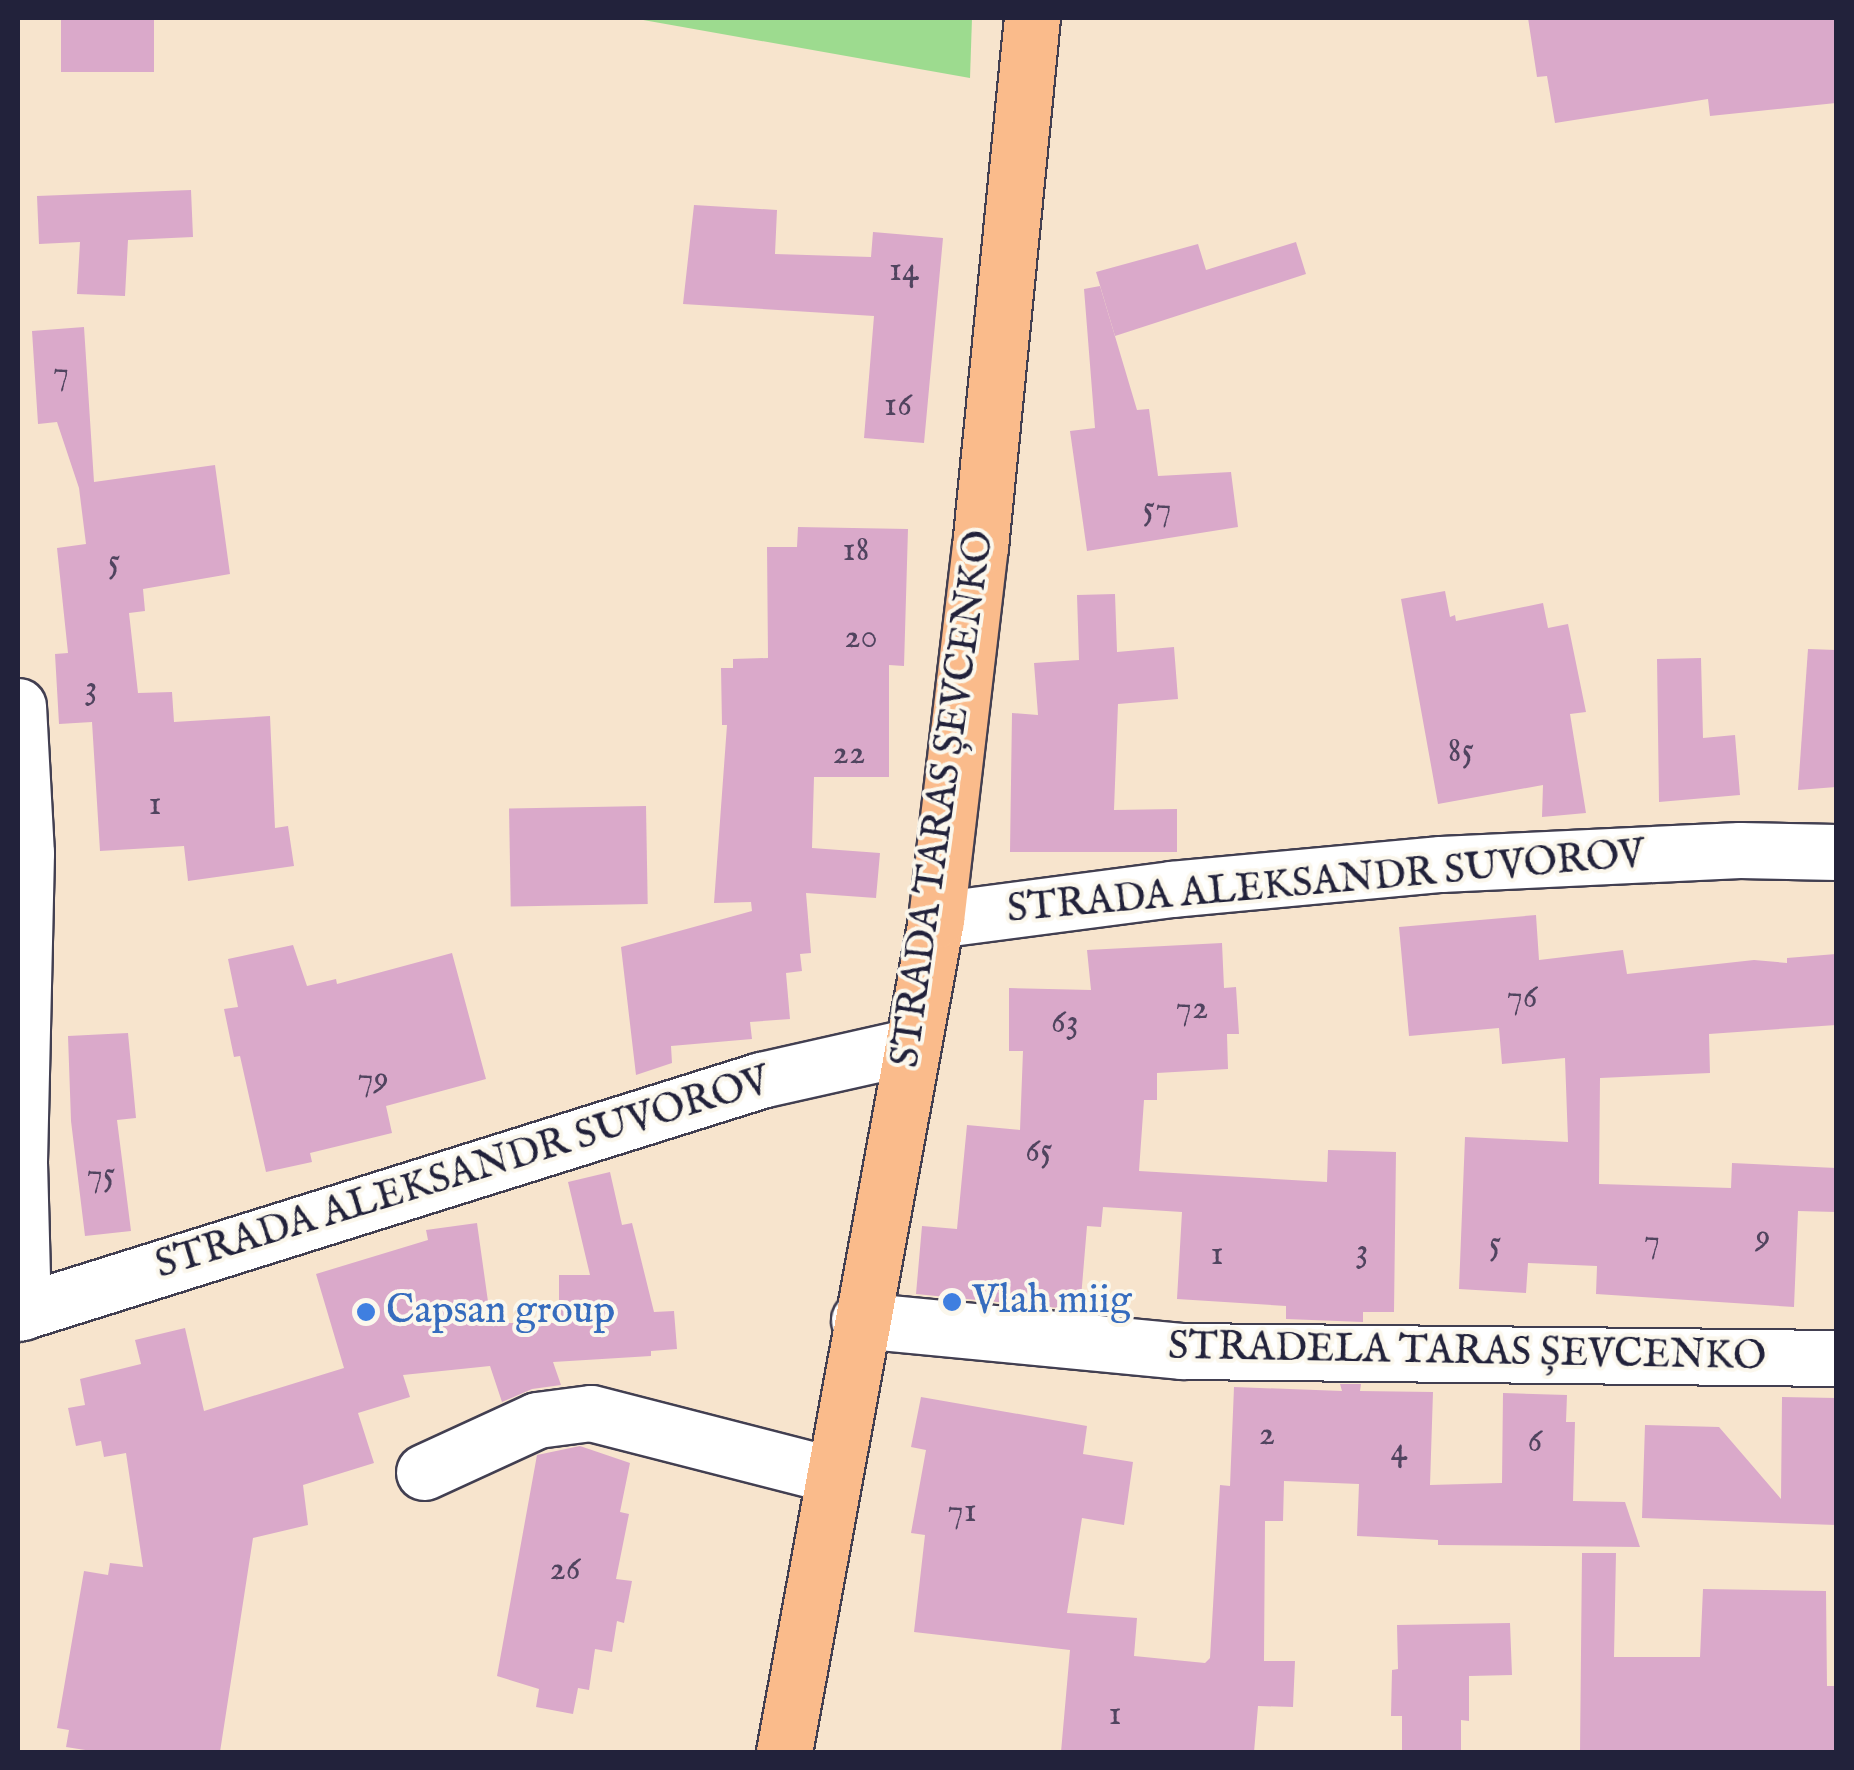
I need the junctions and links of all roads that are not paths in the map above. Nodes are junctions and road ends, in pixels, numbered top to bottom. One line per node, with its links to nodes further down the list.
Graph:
1 (1032, 18): 4 (main road, STRADA TARAS ȘEVCENKO)
2 (18, 706): 6 (street)
3 (1836, 852): 4 (street, STRADA ALEKSANDR SUVOROV)
4 (936, 920): 5 (main road, STRADA TARAS ȘEVCENKO)
5 (912, 1046): 6 (street, STRADA ALEKSANDR SUVOROV); 7 (main road, STRADA TARAS ȘEVCENKO)
6 (20, 1312)
7 (859, 1320): 8 (street, STRADELA TARAS ȘEVCENKO); 10 (main road, STRADA TARAS ȘEVCENKO)
8 (1836, 1358)
9 (424, 1472): 10 (street)
10 (832, 1475): 11 (main road, STRADA TARAS ȘEVCENKO)
11 (784, 1752)

